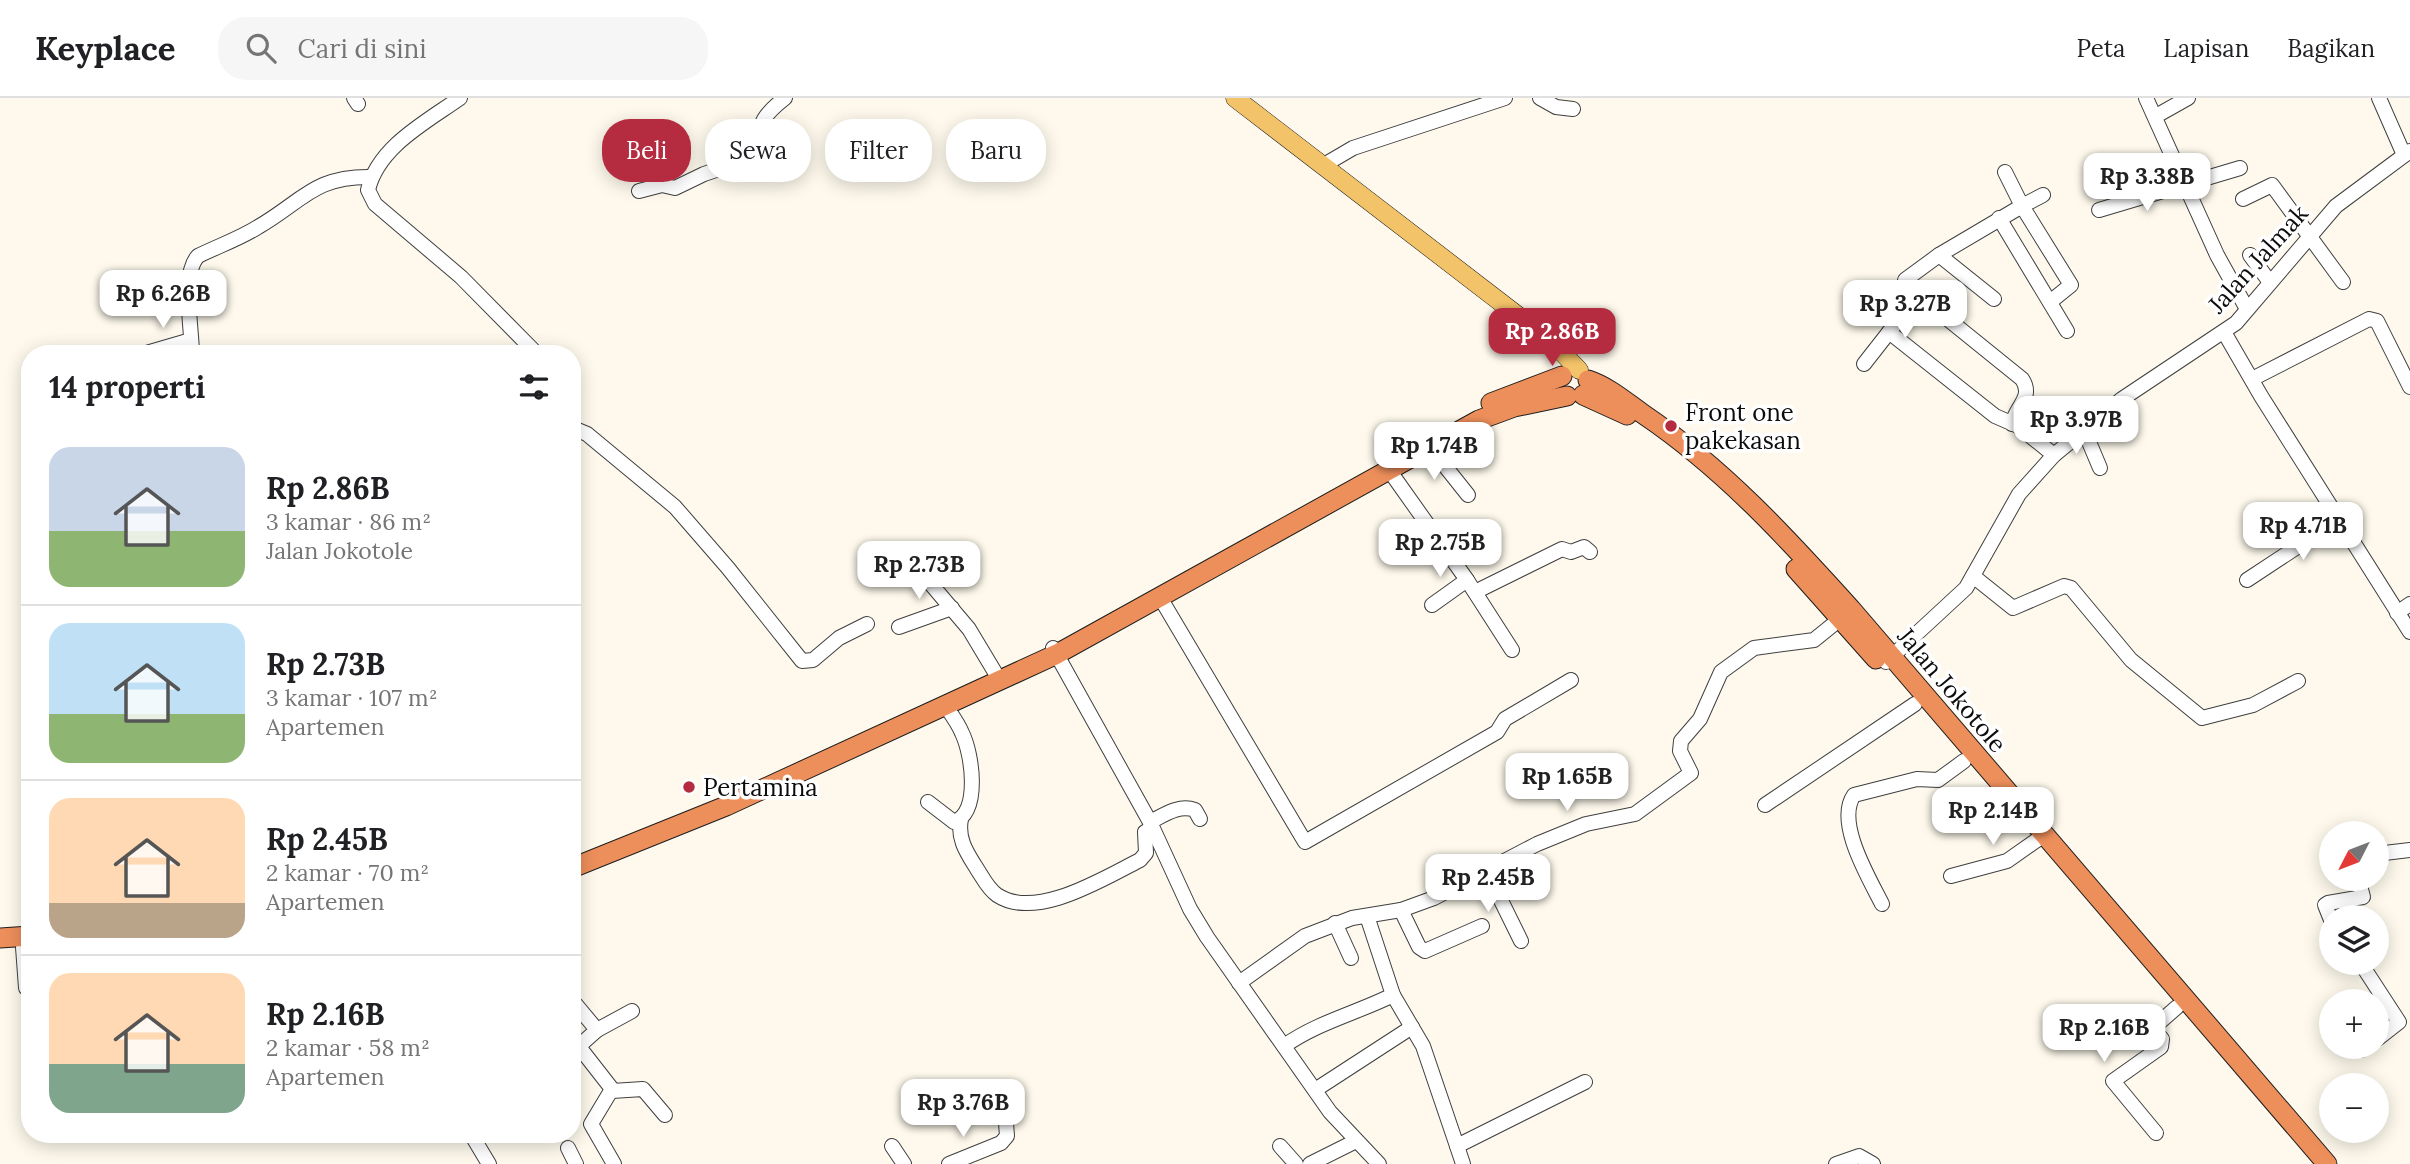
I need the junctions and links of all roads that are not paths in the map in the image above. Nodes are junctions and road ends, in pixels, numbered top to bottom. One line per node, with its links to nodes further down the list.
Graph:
1 (460, 98): 15 (street)
2 (785, 98): 17 (street)
3 (1235, 98): 12 (main road)
4 (1505, 98): 12 (street)
5 (1540, 98): 9 (street)
6 (2147, 98): 10 (street)
7 (2189, 98): 10 (street)
8 (2379, 98): 11 (street)
9 (1573, 109)
10 (2156, 116): 16 (street)
11 (2407, 153): 23 (street, Jalan Jalmak)
12 (1324, 165): 39 (main road)
13 (2240, 169): 16 (street)
14 (2005, 172): 20 (street)
15 (371, 177): 35 (street); 36 (street)
16 (2185, 183): 21 (street); 31 (street)
17 (639, 191)
18 (2043, 195): 20 (street)
19 (2243, 199): 23 (street)
20 (2022, 206): 22 (street); 30 (street)
21 (2099, 210)
22 (1999, 218): 24 (street); 30 (street)
23 (2308, 237): 26 (street, Jalan Jalmak); 27 (street)
24 (1939, 255): 28 (street); 29 (street)
25 (2249, 256): 26 (street)
26 (2269, 281): 31 (street, Jalan Jalmak)
27 (2343, 282)
28 (1918, 296): 33 (street); 41 (street)
29 (1994, 299)
30 (2050, 302): 32 (street)
31 (2247, 309): 34 (street, Jalan Jalmak)
32 (2067, 331)
33 (1889, 332): 37 (street); 41 (street)
34 (2224, 332): 38 (street); 42 (street, Jalan Jalmak)
35 (192, 345)
36 (528, 345)
37 (1864, 363)
38 (2252, 379): 40 (street); 50 (street)
39 (1574, 382): 44 (highway); 49 (highway); 61 (highway, Jalan Jokotole); 67 (highway, Jalan Jokotole)
40 (2410, 387)
41 (2012, 424): 45 (street)
42 (2084, 430): 45 (street, Jalan Jalmak); 46 (street)
43 (581, 432): 62 (street)
44 (1429, 446): 47 (highway); 48 (street)
45 (2054, 454): 52 (street, Jalan Jalmak)
46 (2100, 468)
47 (1389, 470): 49 (highway); 55 (street)
48 (1468, 495)
49 (1310, 510): 56 (highway); 66 (highway)
50 (2338, 520): 54 (street); 60 (street)
51 (1590, 552): 55 (street)
52 (1973, 576): 67 (street, Jalan Jalmak); 70 (street)
53 (925, 577): 59 (street)
54 (2247, 579)
55 (1471, 586): 58 (street); 65 (street)
56 (1161, 599): 66 (highway); 69 (street)
57 (2410, 604): 60 (street)
58 (1432, 605)
59 (952, 608): 63 (street); 68 (street)
60 (2397, 613): 64 (street)
61 (1840, 619): 67 (highway, Jalan Jokotole); 85 (street)
62 (867, 624)
63 (899, 627)
64 (2410, 632)
65 (1512, 650)
66 (1055, 651): 68 (highway); 72 (highway); 79 (street)
67 (1886, 661): 71 (highway, Jalan Jokotole); 74 (highway, Jalan Jokotole)
68 (996, 674): 83 (highway)
69 (1570, 680)
70 (2298, 681)
71 (1915, 704): 73 (highway, Jalan Jokotole); 76 (street)
72 (945, 705): 77 (street); 84 (highway)
73 (1964, 761): 74 (highway, Jalan Jokotole); 88 (street)
74 (1995, 788): 80 (highway, Jalan Jokotole)
75 (928, 802): 77 (street)
76 (1765, 805)
77 (961, 819): 79 (street)
78 (1200, 819): 79 (street)
79 (1151, 825): 100 (street)
80 (2039, 839): 86 (street); 102 (highway, Jalan Jokotole); 138 (highway, Jalan Jokotole)
81 (2410, 850): 82 (street)
82 (2389, 852)
83 (581, 856)
84 (581, 863)
85 (1487, 872): 90 (street); 95 (street)
86 (1951, 876)
87 (2361, 891): 89 (street)
88 (1882, 904)
89 (2325, 905)
90 (1401, 910): 91 (street); 93 (street)
91 (1367, 916): 92 (street); 101 (street)
92 (1335, 923): 99 (street); 100 (street)
93 (1482, 926)
94 (0, 939): 96 (highway)
95 (1521, 941)
96 (21, 942)
97 (21, 944): 98 (highway)
98 (0, 948)
99 (1351, 958)
100 (1240, 983): 112 (street)
101 (1393, 995): 107 (street); 112 (street)
102 (2177, 1007): 108 (street); 137 (highway, Jalan Jokotole)
103 (2389, 1007): 110 (street)
104 (581, 1011): 109 (street)
105 (632, 1011): 109 (street)
106 (2127, 1017): 108 (street)
107 (1412, 1027): 115 (street); 124 (street)
108 (2153, 1028): 119 (street)
109 (597, 1030): 111 (street)
110 (2389, 1030)
111 (581, 1044)
112 (1284, 1046): 115 (street)
113 (581, 1049): 116 (street)
114 (1585, 1082): 124 (street)
115 (1315, 1090): 120 (street)
116 (612, 1091): 117 (street); 129 (street)
117 (665, 1115)
118 (1006, 1123): 126 (street)
119 (2156, 1133)
120 (1356, 1141): 132 (street); 133 (street)
121 (476, 1143): 127 (street)
122 (892, 1146): 130 (street)
123 (1280, 1146): 131 (street)
124 (1457, 1146): 134 (street)
125 (568, 1148): 128 (street)
126 (958, 1162)
127 (489, 1164)
128 (576, 1164)
129 (614, 1164)
130 (905, 1164)
131 (1296, 1164)
132 (1310, 1164)
133 (1379, 1164)
134 (1462, 1164)
135 (1836, 1164): 136 (street)
136 (1874, 1164)
137 (2311, 1164)
138 (2327, 1164)

